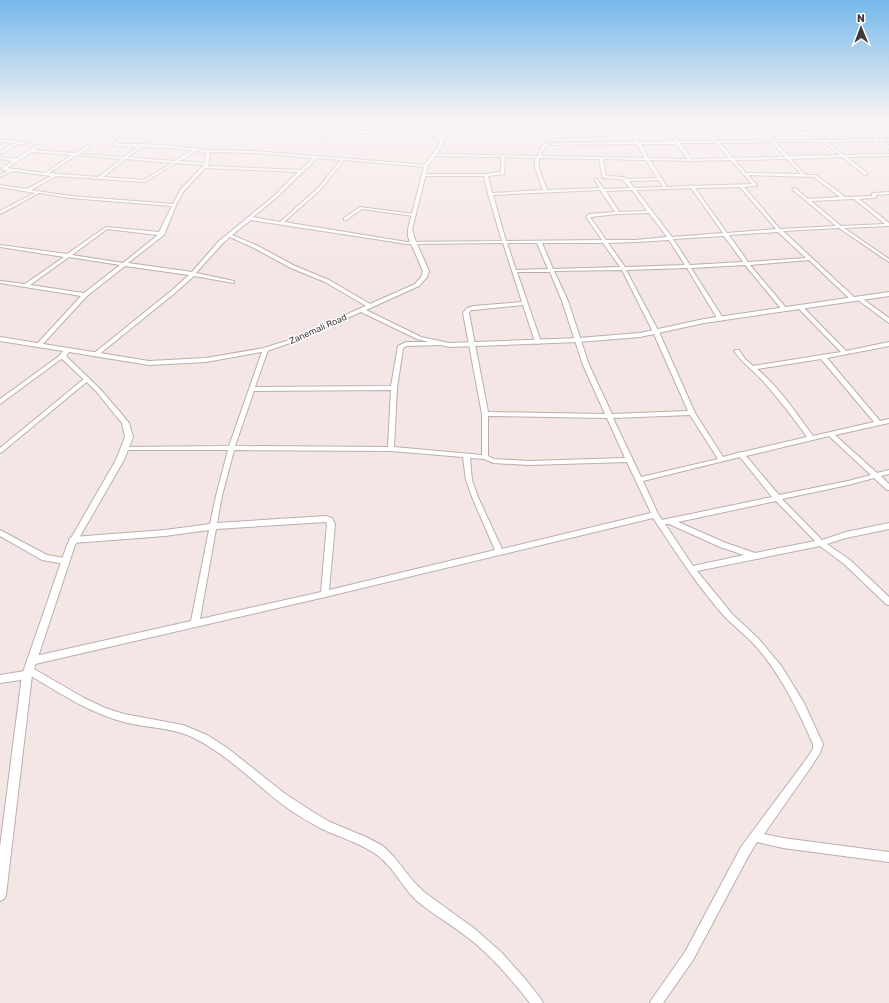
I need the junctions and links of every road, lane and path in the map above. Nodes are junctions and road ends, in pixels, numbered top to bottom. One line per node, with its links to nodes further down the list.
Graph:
1 (426, 166): 24 (street, Zanemali Road)
2 (5, 167): 17 (street)
3 (57, 167): 19 (street)
4 (115, 167): 27 (street)
5 (168, 167): 27 (street)
6 (204, 167): 46 (street)
7 (235, 167): 18 (street)
8 (306, 167): 18 (street)
9 (337, 167): 53 (street)
10 (503, 167): 25 (street)
11 (537, 167): 39 (street)
12 (603, 167): 30 (street)
13 (650, 167): 28 (street)
14 (740, 167): 20 (street)
15 (796, 167): 21 (street)
16 (857, 167): 22 (street)
17 (11, 171): 19 (street); 26 (street)
18 (302, 171): 51 (street)
19 (45, 174): 23 (street)
20 (747, 174): 21 (street); 33 (street)
21 (803, 174): 44 (street)
22 (866, 174)
23 (56, 175): 27 (street); 38 (street)
24 (423, 175): 25 (street); 50 (street, Zanemali Road)
25 (486, 175): 42 (street)
26 (0, 176)
27 (99, 178)
28 (658, 179): 30 (street); 35 (street)
29 (596, 180): 36 (street)
30 (626, 180): 34 (street)
31 (0, 186): 38 (street)
32 (691, 186): 33 (street); 35 (street); 59 (street)
33 (741, 186): 56 (street)
34 (633, 188): 35 (street); 36 (street); 47 (street)
35 (665, 188)
36 (602, 189): 39 (street); 49 (street)
37 (794, 189): 45 (street)
38 (28, 190): 41 (street)
39 (546, 192): 42 (street)
40 (889, 192): 43 (street)
41 (37, 193): 46 (street); 48 (street)
42 (490, 194): 63 (street)
43 (855, 198): 44 (street); 54 (street)
44 (845, 199): 45 (street)
45 (807, 200): 55 (street)
46 (174, 206): 57 (street)
47 (650, 212): 49 (street); 60 (street)
48 (0, 213)
49 (618, 213): 61 (street)
50 (414, 215): 52 (street); 62 (street, Zanemali Road)
51 (249, 218): 53 (street); 58 (street)
52 (345, 219)
53 (282, 222): 62 (street)
54 (889, 225): 55 (street)
55 (840, 227): 56 (street); 70 (street)
56 (780, 231): 59 (street); 69 (street)
57 (162, 234): 68 (street); 71 (street)
58 (229, 235): 77 (street); 85 (street)
59 (728, 235): 60 (street); 72 (street)
60 (671, 239): 61 (street); 73 (street)
61 (606, 241): 64 (street); 74 (street)
62 (414, 242): 63 (street); 85 (street, Zanemali Road)
63 (505, 242): 64 (street); 76 (street)
64 (539, 242): 75 (street)
65 (0, 246): 66 (street)
66 (7, 247): 67 (street); 68 (street)
67 (0, 251)
68 (68, 255): 71 (street); 80 (street)
69 (810, 259): 72 (street); 83 (street)
70 (889, 261)
71 (126, 264): 77 (street); 82 (street)
72 (747, 264): 73 (street); 88 (street)
73 (689, 267): 74 (street); 89 (street)
74 (623, 268): 75 (street); 91 (street)
75 (552, 270): 76 (street); 93 (street)
76 (516, 271): 84 (street)
77 (193, 274): 79 (street); 105 (street)
78 (0, 282): 80 (street)
79 (232, 282)
80 (26, 286): 82 (street)
81 (889, 294): 83 (street)
82 (85, 295): 99 (street)
83 (857, 299): 86 (street); 90 (street)
84 (525, 303): 94 (street); 96 (street)
85 (370, 306): 87 (street, Zanemali Road)
86 (801, 308): 88 (street); 104 (street)
87 (362, 310): 95 (street); 100 (street, Zanemali Road)
88 (785, 310): 89 (street)
89 (720, 318): 91 (street)
90 (889, 321)
91 (656, 332): 93 (street); 112 (street)
92 (0, 339): 99 (street, Zanemali Road)
93 (578, 340): 94 (street); 114 (street)
94 (538, 342): 96 (street)
95 (439, 344): 96 (street); 109 (street)
96 (472, 344): 113 (street)
97 (889, 344): 98 (street)
98 (882, 345): 102 (street); 104 (street)
99 (38, 346): 103 (street, Zanemali Road)
100 (265, 350): 105 (street, Zanemali Road); 110 (street)
101 (737, 351): 107 (street)
102 (889, 351)
103 (64, 353): 105 (street, Zanemali Road); 108 (street); 111 (street)
104 (845, 353): 106 (street)
105 (95, 355)
106 (823, 357): 107 (street); 116 (street)
107 (752, 368): 118 (street)
108 (87, 379): 119 (street); 122 (street)
109 (394, 388): 110 (street); 121 (street)
110 (252, 389): 120 (street)
111 (0, 402)
112 (692, 413): 114 (street); 126 (street)
113 (484, 414): 114 (street); 125 (street)
114 (609, 415): 127 (street)
115 (889, 421): 116 (street)
116 (879, 424): 117 (street)
117 (831, 434): 118 (street); 129 (street)
118 (811, 438): 123 (street)
119 (125, 448): 120 (street); 138 (street)
120 (232, 448): 121 (street); 136 (street)
121 (391, 449): 124 (street)
122 (0, 451)
123 (741, 454): 126 (street); 132 (street)
124 (466, 456): 125 (street); 140 (street)
125 (485, 457): 127 (street)
126 (721, 459): 130 (street)
127 (629, 460): 130 (street)
128 (889, 472): 129 (street)
129 (877, 476): 131 (street); 132 (street)
130 (639, 480): 133 (street)
131 (889, 488)
132 (777, 498): 134 (street); 139 (street)
133 (657, 519): 134 (street); 140 (street); 143 (street)
134 (670, 521): 141 (street)
135 (889, 526): 139 (street)
136 (212, 527): 138 (street); 144 (street); 146 (street)
137 (0, 533): 142 (street)
138 (73, 540): 142 (street)
139 (820, 543): 141 (street); 145 (street)
140 (500, 553): 144 (street)
141 (755, 556): 143 (street)
142 (65, 561): 147 (street)
143 (691, 569): 149 (street)
144 (325, 594): 146 (street)
145 (889, 602)
146 (195, 623): 147 (street)
147 (29, 669): 148 (street); 151 (street); 152 (street)
148 (0, 679)
149 (756, 836): 150 (street); 153 (street)
150 (889, 857)
151 (0, 894)
152 (537, 1003)
153 (656, 1003)

